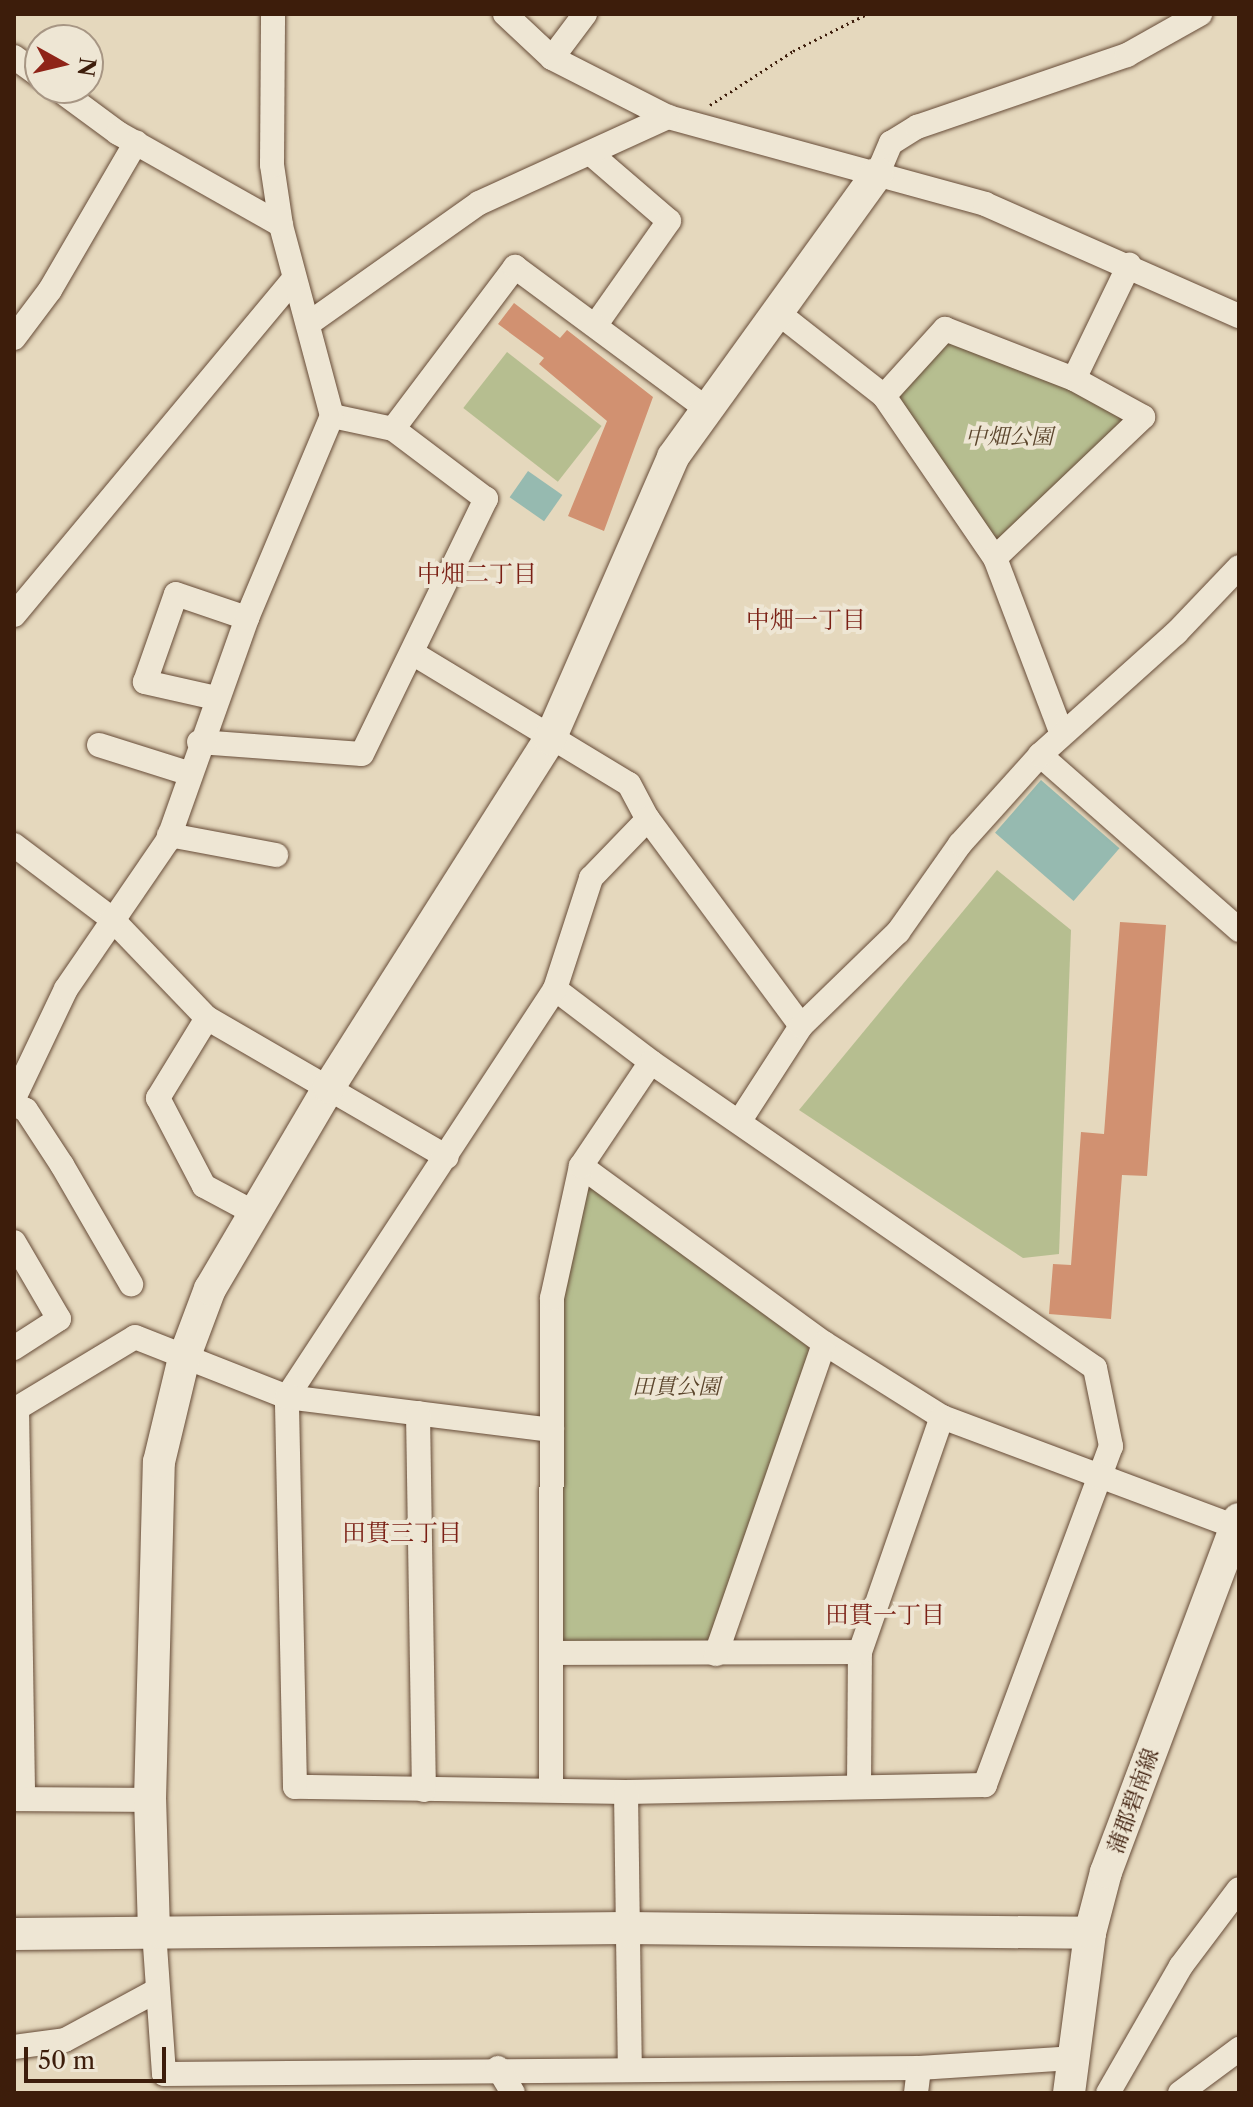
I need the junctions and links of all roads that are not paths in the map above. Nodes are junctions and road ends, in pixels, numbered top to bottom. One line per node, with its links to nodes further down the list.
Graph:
1 (273, 14): 11 (street)
2 (505, 14): 5 (street)
3 (585, 14): 5 (street)
4 (1200, 14): 10 (street)
5 (552, 58): 7 (street)
6 (80, 104): 8 (street)
7 (668, 117): 9 (street); 10 (street)
8 (136, 142): 11 (street); 18 (street)
9 (590, 153): 16 (street); 17 (street)
10 (878, 173): 12 (street); 14 (street)
11 (281, 225): 13 (street)
12 (1129, 265): 15 (street); 19 (street)
13 (293, 280): 16 (street); 26 (street)
14 (777, 312): 20 (street); 21 (street)
15 (1239, 316)
16 (308, 324): 22 (street)
17 (595, 326): 21 (street); 23 (street)
18 (14, 338)
19 (1074, 379): 20 (street); 24 (street)
20 (884, 396): 24 (street)
21 (707, 409): 31 (street)
22 (332, 416): 23 (street); 27 (street)
23 (393, 429): 28 (street)
24 (995, 558): 30 (street)
25 (1239, 567): 30 (street)
26 (14, 615)
27 (247, 618): 29 (street); 29 (street)
28 (414, 654): 31 (street); 32 (street)
29 (216, 698): 32 (street)
30 (1061, 732): 34 (street)
31 (550, 739): 36 (street); 46 (street)
32 (199, 742): 35 (street)
33 (99, 745): 35 (street)
34 (1040, 755): 41 (street); 44 (street)
35 (188, 773): 37 (street)
36 (648, 819): 42 (street); 44 (street)
37 (169, 835): 39 (street); 40 (street)
38 (14, 845): 40 (street)
39 (276, 855)
40 (111, 918): 43 (street); 47 (street)
41 (1239, 930)
42 (555, 989): 45 (street); 49 (street)
43 (207, 1018): 46 (street); 51 (street)
44 (801, 1026): 48 (street)
45 (651, 1062): 48 (street); 50 (street)
46 (329, 1087): 49 (street); 51 (street)
47 (14, 1101): 53 (street)
48 (739, 1122): 62 (street)
49 (447, 1157): 57 (street)
50 (581, 1166): 54 (street); 61 (street)
51 (253, 1212): 56 (street)
52 (14, 1242): 55 (street)
53 (131, 1284)
54 (824, 1343): 60 (street); 66 (street)
55 (14, 1348)
56 (184, 1358): 57 (street); 58 (street); 72 (street)
57 (287, 1397): 59 (street); 69 (street)
58 (16, 1409): 71 (street)
59 (418, 1413): 61 (street); 69 (street)
60 (942, 1417): 62 (street); 64 (street)
61 (552, 1430): 65 (street)
62 (1100, 1475): 63 (street); 67 (street)
63 (1238, 1523): 76 (street, 蒲郡碧南線)
64 (860, 1652): 66 (street); 67 (street)
65 (554, 1653): 66 (street); 68 (street)
66 (716, 1654)
67 (859, 1787): 70 (street)
68 (551, 1788): 69 (street); 70 (street)
69 (424, 1790)
70 (626, 1792): 74 (street)
71 (18, 1799): 72 (street)
72 (150, 1800): 75 (street)
73 (1239, 1889): 88 (street)
74 (625, 1928): 75 (street); 76 (street); 83 (street)
75 (154, 1931): 77 (street); 78 (street)
76 (1090, 1933): 81 (street, 蒲郡碧南線)
77 (14, 1934)
78 (156, 1991): 79 (street); 82 (street)
79 (14, 2047)
80 (1239, 2049): 89 (street)
81 (1072, 2058): 84 (street); 87 (street, 蒲郡碧南線)
82 (498, 2068): 83 (street); 85 (street)
83 (630, 2068): 84 (street)
84 (919, 2068): 86 (street)
85 (513, 2093)
86 (916, 2093)
87 (1069, 2093)
88 (1108, 2093)
89 (1180, 2093)

